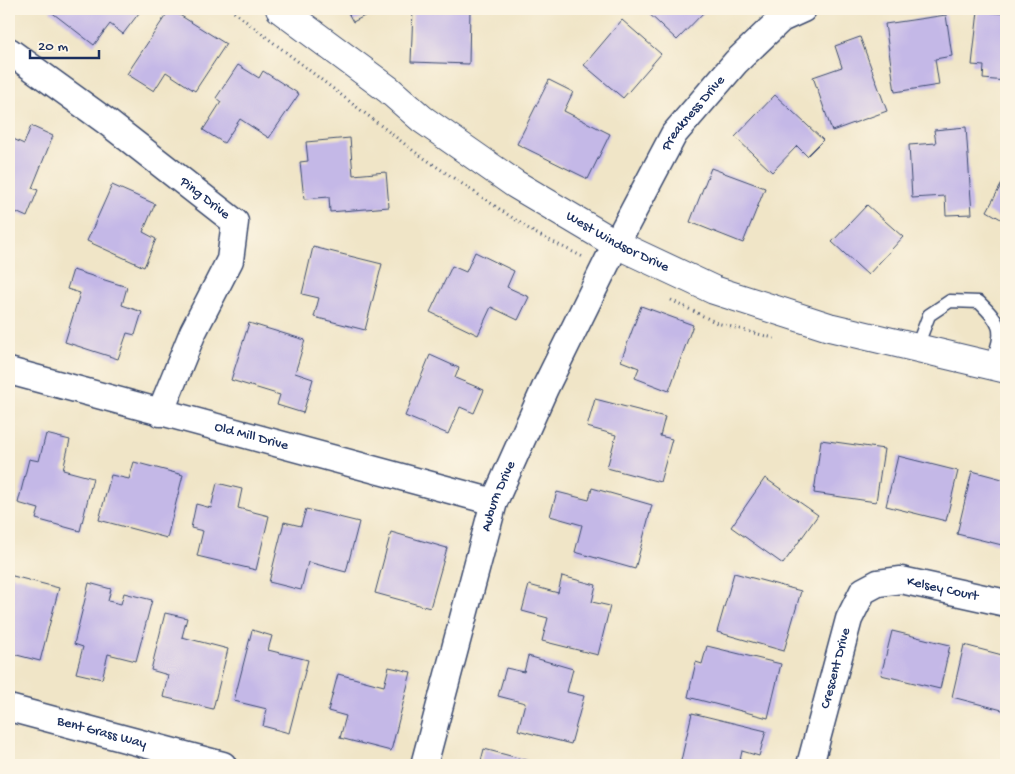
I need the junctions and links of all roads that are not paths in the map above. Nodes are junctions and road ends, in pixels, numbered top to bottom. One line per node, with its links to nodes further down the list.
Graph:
1 (280, 9): 4 (street, West Windsor Drive)
2 (803, 9): 4 (street, Preakness Drive)
3 (9, 51): 8 (street, Ping Drive)
4 (616, 244): 5 (street, West Windsor Drive); 9 (street, Auburn Drive)
5 (916, 349): 6 (street, West Windsor Drive); 6 (lane)
6 (999, 368)
7 (9, 371): 8 (street, Old Mill Drive)
8 (160, 413): 9 (street, Old Mill Drive)
9 (494, 502): 14 (street, Auburn Drive)
10 (878, 583): 11 (street, Kelsey Court); 15 (street, Crescent Drive)
11 (1006, 603)
12 (9, 708): 13 (street, Bent Grass Way)
13 (223, 765)
14 (424, 765)
15 (810, 765)

